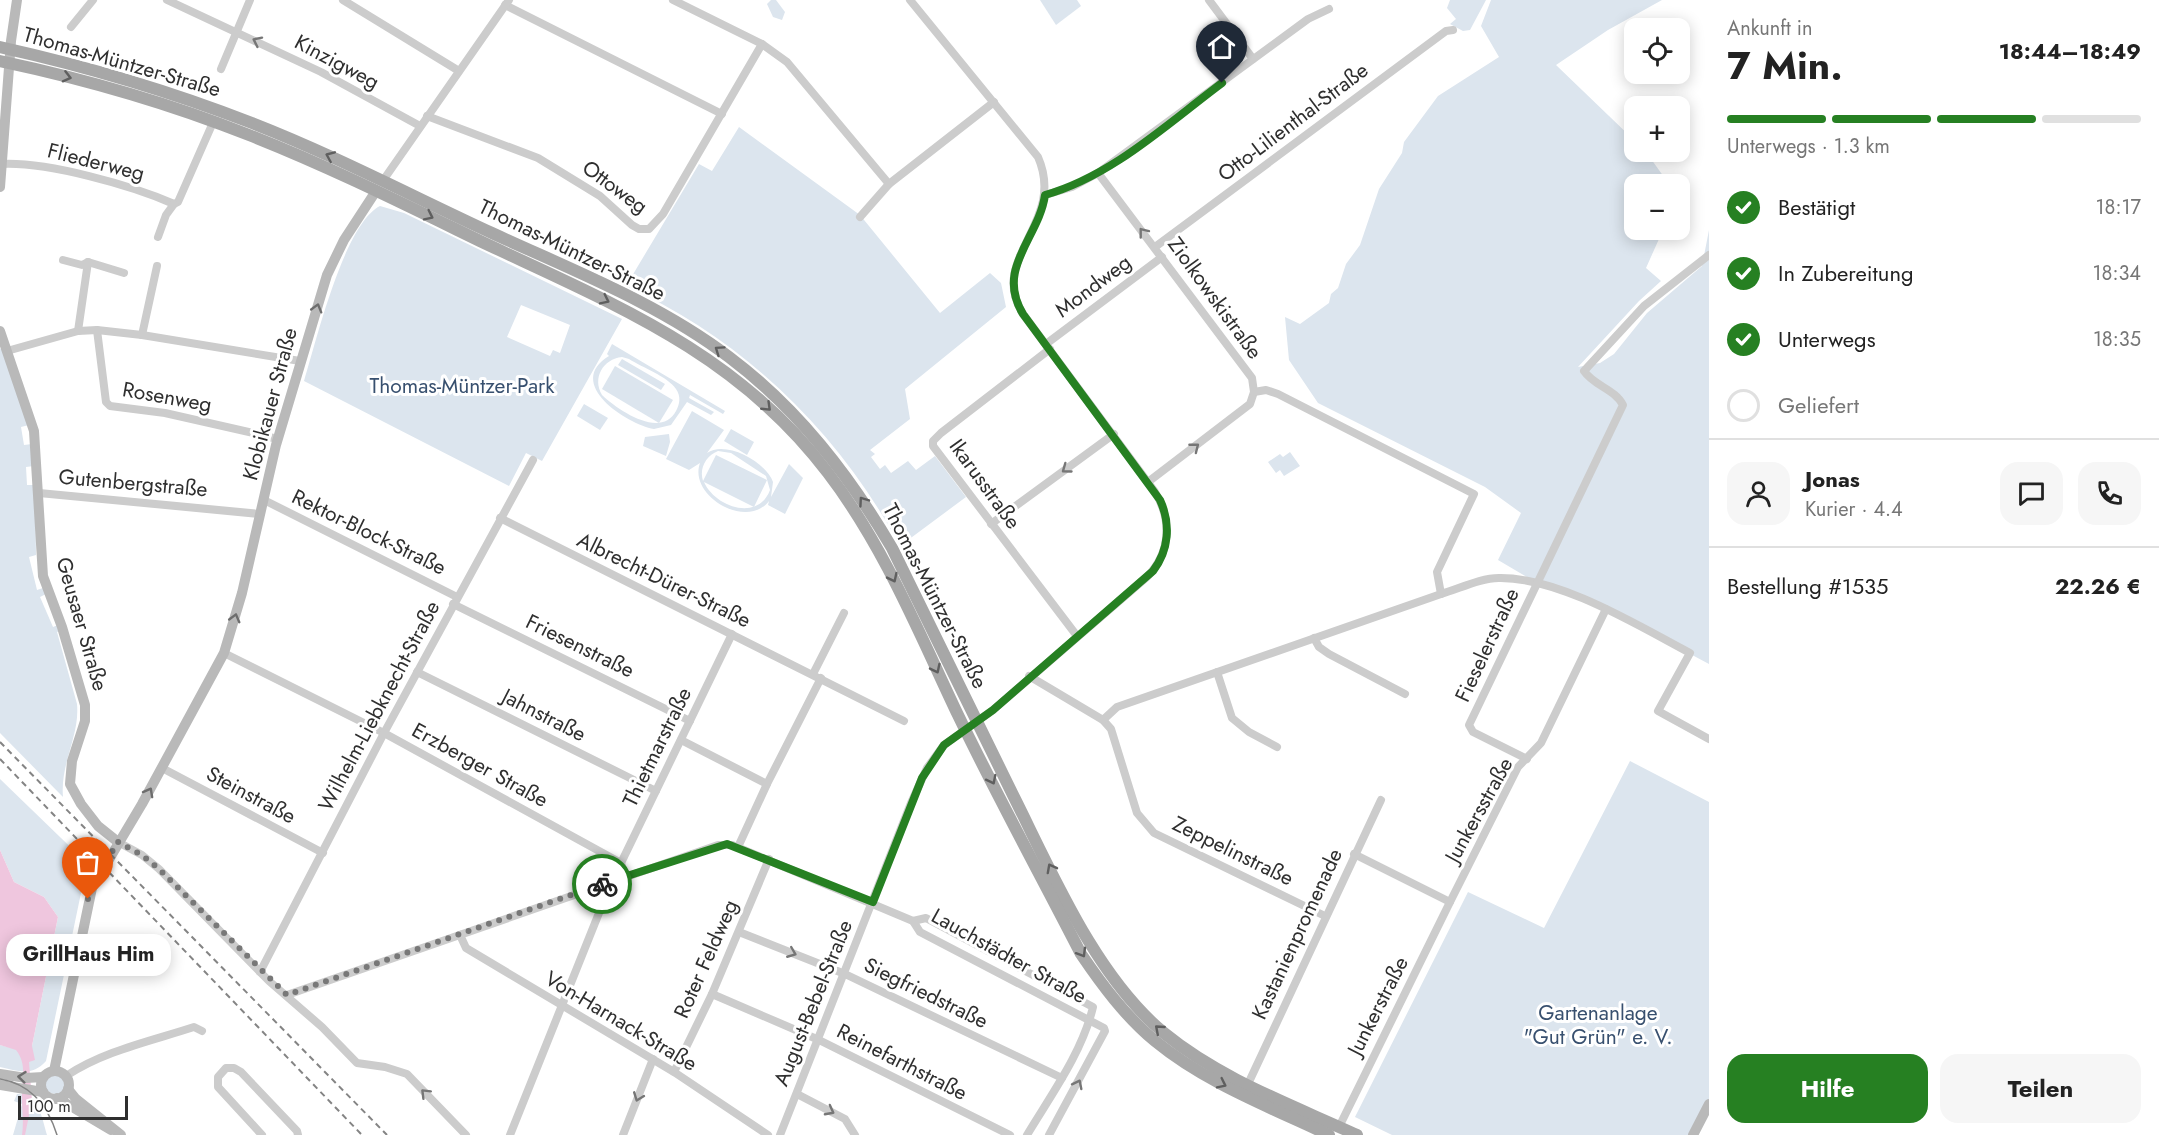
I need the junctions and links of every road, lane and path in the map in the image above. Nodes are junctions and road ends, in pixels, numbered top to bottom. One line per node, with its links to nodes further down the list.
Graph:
1 (17, 0): 15 (street)
2 (93, 0): 11 (street)
3 (167, 0): 13 (street, Kinzigweg)
4 (250, 0): 13 (street)
5 (343, 0): 19 (street)
6 (673, 0): 14 (street)
7 (910, 0): 20 (street)
8 (1209, 0): 16 (street)
9 (507, 2): 19 (street, Klobikauer Straße); 21 (street)
10 (1329, 9): 16 (street)
11 (71, 27)
12 (1453, 30): 34 (street, Otto-Lilienthal-Straße)
13 (237, 31): 18 (street); 23 (street, Kinzigweg, one-way to 13)
14 (762, 44): 21 (street, Ottoweg); 27 (street)
15 (5, 49): 17 (street); 28 (main road, Thomas-Müntzer-Straße, one-way to 15)
16 (1253, 60): 26 (street)
17 (5, 62): 25 (street); 28 (main road, Thomas-Müntzer-Straße, one-way to 28)
18 (221, 69)
19 (459, 71): 22 (street, Klobikauer Straße)
20 (994, 102): 27 (street); 30 (street)
21 (722, 114): 22 (street, Ottoweg)
22 (427, 116): 23 (street, Klobikauer Straße)
23 (420, 126): 28 (street, Klobikauer Straße)
24 (211, 127): 31 (street)
25 (2, 164): 29 (street); 31 (street, Fliederweg)
26 (1098, 173): 30 (street); 34 (street, Ziolkowskistraße, one-way to 26)
27 (889, 184): 32 (street)
28 (380, 186): 47 (street, Klobikauer Straße, one-way to 28); 52 (main road, Thomas-Müntzer-Straße)
29 (0, 187)
30 (1045, 195): 45 (street, August-Bebel-Straße)
31 (176, 203): 33 (street)
32 (860, 217)
33 (158, 237)
34 (1155, 247): 36 (street, Ziolkowskistraße)
35 (1709, 255): 59 (street)
36 (1162, 258): 45 (street, Mondweg); 48 (street, Ziolkowskistraße)
37 (63, 260): 38 (street)
38 (88, 262): 40 (street); 43 (street)
39 (157, 266): 44 (street)
40 (124, 273)
41 (97, 330): 43 (street); 44 (street); 49 (street, Rosenweg)
42 (0, 331): 46 (street, Geusaer Straße)
43 (78, 331): 46 (street)
44 (142, 335): 47 (street)
45 (1048, 347): 50 (street, August-Bebel-Straße); 58 (street, Ikarusstraße)
46 (7, 351): 54 (street, Geusaer Straße)
47 (300, 361): 55 (street, Klobikauer Straße)
48 (1254, 392): 53 (street, Ziolkowskistraße, one-way to 48); 60 (street)
49 (258, 434)
50 (1114, 435): 53 (street, August-Bebel-Straße); 58 (street, one-way to 58)
51 (533, 460): 57 (street, Wilhelm-Liebknecht-Straße)
52 (833, 469): 76 (main road, Thomas-Müntzer-Straße, one-way to 52); 77 (main road, Thomas-Müntzer-Straße, one-way to 77)
53 (1148, 482): 65 (street, August-Bebel-Straße)
54 (39, 493): 56 (street, Gutenbergstraße); 87 (street, Geusaer Straße)
55 (264, 500): 56 (street, Klobikauer Straße); 61 (street, Rektor-Block-Straße)
56 (261, 514): 67 (street, Klobikauer Straße, one-way to 56)
57 (500, 518): 61 (street, Wilhelm-Liebknecht-Straße); 64 (street, Albrecht-Dürer-Straße)
58 (991, 524): 65 (street, Ikarusstraße)
59 (1537, 583): 60 (street); 62 (street); 82 (street, Fieselerstraße)
60 (1441, 594): 66 (street)
61 (455, 600): 68 (street, Wilhelm-Liebknecht-Straße); 74 (street, Friesenstraße)
62 (1606, 609): 79 (street); 82 (street, Junkersstraße)
63 (844, 614): 70 (street)
64 (732, 634): 70 (street, Albrecht-Dürer-Straße); 74 (street, Thietmarstraße)
65 (1077, 636): 71 (street, August-Bebel-Straße)
66 (1314, 638): 69 (street); 72 (street)
67 (225, 653): 78 (street, Erzberger Straße); 83 (street, Klobikauer Straße)
68 (417, 672): 78 (street, Wilhelm-Liebknecht-Straße); 85 (street, Jahnstraße)
69 (1217, 672): 73 (street); 81 (street)
70 (817, 676): 75 (street, Albrecht-Dürer-Straße); 84 (street)
71 (1029, 676): 73 (street); 76 (street, August-Bebel-Straße)
72 (1405, 694)
73 (1103, 720): 97 (street, Zeppelinstraße)
74 (690, 721): 80 (street, Thietmarstraße)
75 (904, 721)
76 (977, 721): 77 (street, August-Bebel-Straße); 116 (main road, Thomas-Müntzer-Straße, one-way to 76)
77 (965, 728): 95 (street, August-Bebel-Straße); 136 (main road, Thomas-Müntzer-Straße, one-way to 136)
78 (384, 733): 89 (street, Wilhelm-Liebknecht-Straße); 92 (street, Erzberger Straße)
79 (1709, 739)
80 (681, 740): 84 (street); 85 (street, Thietmarstraße)
81 (1278, 747)
82 (1527, 759): 96 (street, Junkersstraße)
83 (162, 768): 87 (street, Klobikauer Straße, one-way to 83); 89 (street, Steinstraße)
84 (767, 784): 88 (street)
85 (656, 791): 92 (street, Thietmarstraße)
86 (1381, 800): 90 (street, Kastanienpromenade)
87 (118, 842): 101 (street); 110 (street, Klobikauer Straße)
88 (738, 847): 91 (street, Lauchstädter Straße); 93 (street, Lauchstädter Straße)
89 (322, 853): 101 (street, Wilhelm-Liebknecht-Straße)
90 (1354, 854): 96 (street); 97 (street, Kastanienpromenade)
91 (769, 859): 95 (street, Lauchstädter Straße); 99 (street, Roter Feldweg)
92 (621, 863): 93 (street)
93 (626, 876): 94 (street, Lauchstädter Straße)
94 (601, 885): 100 (street, Lauchstädter Straße); 105 (street)
95 (873, 902): 98 (street, Lauchstädter Straße); 102 (street, August-Bebel-Straße)
96 (1450, 902): 123 (street, Junkerstraße)
97 (1325, 915): 116 (street, Kastanienpromenade)
98 (913, 921): 106 (street, Lauchstädter Straße); 106 (street, Lauchstädter Straße)
99 (739, 932): 102 (street, Siegfriedstraße, one-way to 102); 103 (street, Roter Feldweg)
100 (460, 935): 104 (street, Lauchstädter Straße); 105 (street, Von-Harnack-Straße)
101 (260, 972): 104 (street)
102 (845, 974): 108 (street, August-Bebel-Straße); 115 (street, Siegfriedstraße)
103 (712, 994): 108 (street, Reinefarthstraße); 111 (street, Roter Feldweg)
104 (287, 995): 127 (street, one-way to 104)
105 (561, 1007): 109 (street, Von-Harnack-Straße); 128 (street)
106 (1090, 1020): 115 (street); 135 (street, one-way to 106)
107 (202, 1030): 113 (street)
108 (819, 1040): 120 (street, August-Bebel-Straße); 133 (street, Reinefarthstraße)
109 (653, 1059): 111 (street, Von-Harnack-Straße); 129 (street, one-way to 129)
110 (54, 1071): 113 (street); 114 (street)
111 (674, 1072): 130 (street, Von-Harnack-Straße)
112 (0, 1074): 114 (street, one-way to 112)
113 (66, 1076): 118 (street)
114 (43, 1077): 119 (street)
115 (1062, 1078): 134 (street)
116 (1248, 1084): 123 (main road, Thomas-Müntzer-Straße)
117 (0, 1085): 119 (street)
118 (68, 1089): 121 (street); 124 (street)
119 (43, 1092): 121 (street)
120 (797, 1094): 131 (street, August-Bebel-Straße); 132 (street, one-way to 132)
121 (57, 1098): 124 (street)
122 (1709, 1104): 138 (street)
123 (1339, 1127): 137 (main road, Thomas-Müntzer-Straße)
124 (119, 1134)
125 (262, 1135): 126 (street)
126 (298, 1135)
127 (465, 1135)
128 (510, 1135)
129 (623, 1135)
130 (768, 1135)
131 (780, 1135)
132 (855, 1135)
133 (1010, 1135)
134 (1027, 1135)
135 (1049, 1135)
136 (1329, 1135)
137 (1357, 1135)
138 (1693, 1135)

